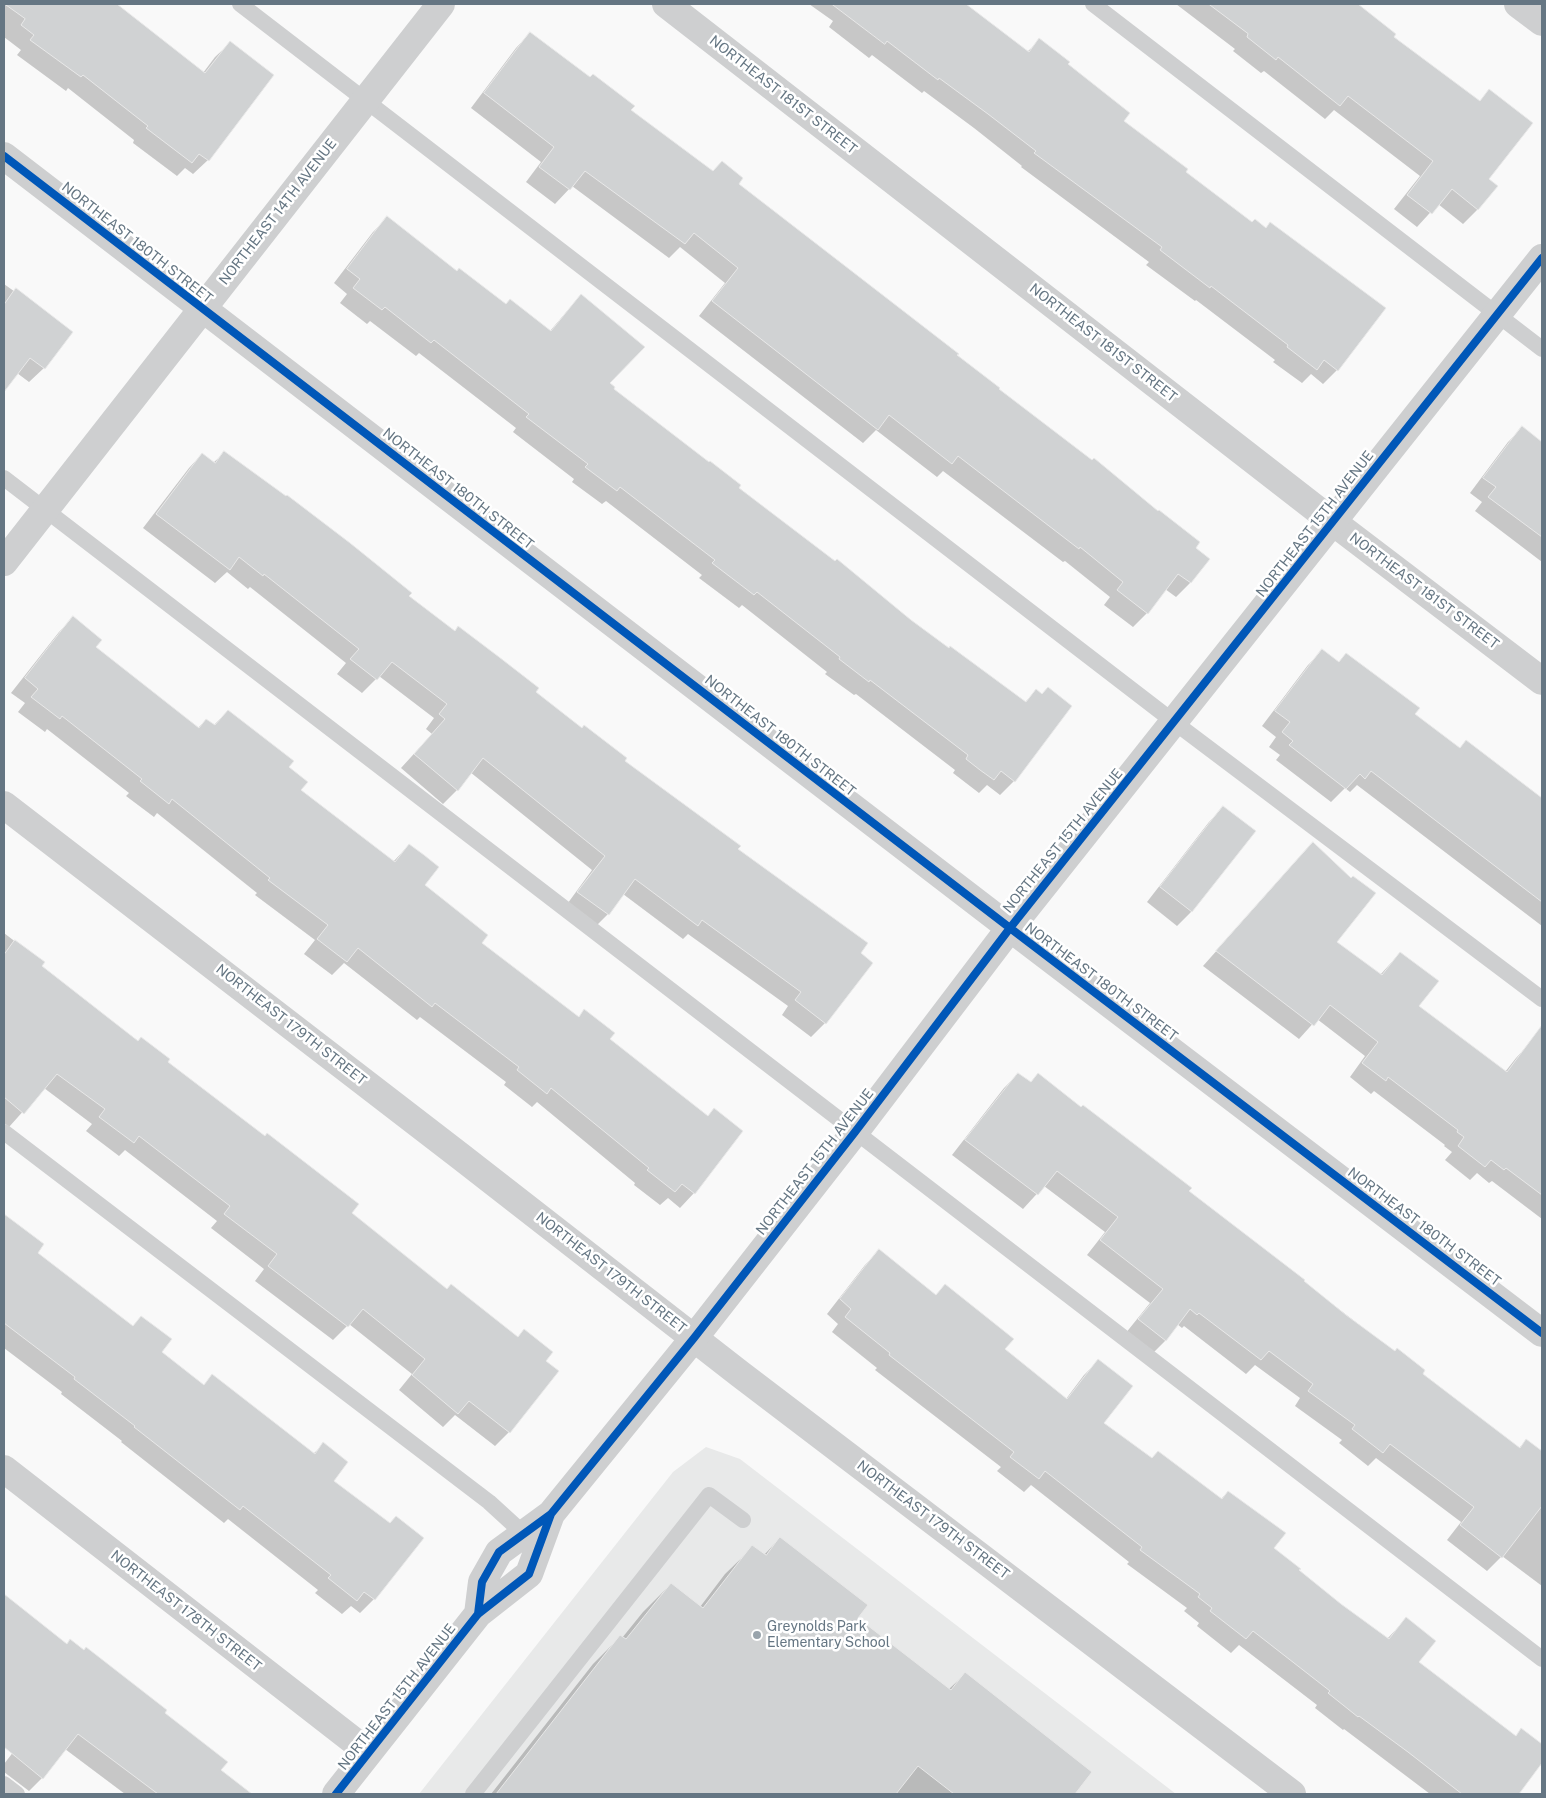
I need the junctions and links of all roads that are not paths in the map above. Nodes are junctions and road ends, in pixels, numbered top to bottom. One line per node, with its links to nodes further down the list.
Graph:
1 (240, 4): 7 (lane)
2 (441, 4): 7 (street, NORTHEAST 14TH AVENUE)
3 (666, 4): 15 (street, NORTHEAST 181ST STREET)
4 (1093, 4): 11 (lane)
5 (1518, 4): 6 (street)
6 (1542, 22)
7 (364, 101): 10 (street, NORTHEAST 14TH AVENUE); 18 (lane)
8 (4, 156): 10 (street, NORTHEAST 180TH STREET)
9 (1542, 258): 11 (street, NORTHEAST 15TH AVENUE)
10 (202, 308): 14 (street, NORTHEAST 14TH AVENUE); 20 (street, NORTHEAST 180TH STREET)
11 (1497, 315): 12 (lane); 15 (street, NORTHEAST 15TH AVENUE)
12 (1542, 349)
13 (4, 478): 14 (lane)
14 (44, 510): 16 (street, NORTHEAST 14TH AVENUE); 23 (lane)
15 (1333, 522): 17 (street, NORTHEAST 181ST STREET); 18 (street, NORTHEAST 15TH AVENUE)
16 (4, 562)
17 (1542, 681)
18 (1174, 722): 20 (street, NORTHEAST 15TH AVENUE); 21 (lane)
19 (4, 805): 25 (street, NORTHEAST 179TH STREET)
20 (1010, 928): 23 (street, NORTHEAST 15TH AVENUE); 24 (street, NORTHEAST 180TH STREET)
21 (1542, 999)
22 (4, 1132): 29 (lane)
23 (855, 1132): 25 (street, NORTHEAST 15TH AVENUE); 31 (lane)
24 (1542, 1333)
25 (694, 1338): 27 (street, NORTHEAST 15TH AVENUE); 37 (street, NORTHEAST 179TH STREET)
26 (4, 1469): 32 (street, NORTHEAST 178TH STREET)
27 (552, 1514): 29 (street, NORTHEAST 15TH AVENUE); 30 (street, NORTHEAST 15TH AVENUE)
28 (743, 1520): 36 (lane)
29 (524, 1534): 30 (street, NORTHEAST 15TH AVENUE)
30 (478, 1614): 32 (street, NORTHEAST 15TH AVENUE)
31 (1542, 1659)
32 (368, 1752): 35 (street, NORTHEAST 15TH AVENUE)
33 (4, 1784): 34 (lane)
34 (18, 1794)
35 (336, 1794)
36 (473, 1794)
37 (1292, 1794)

